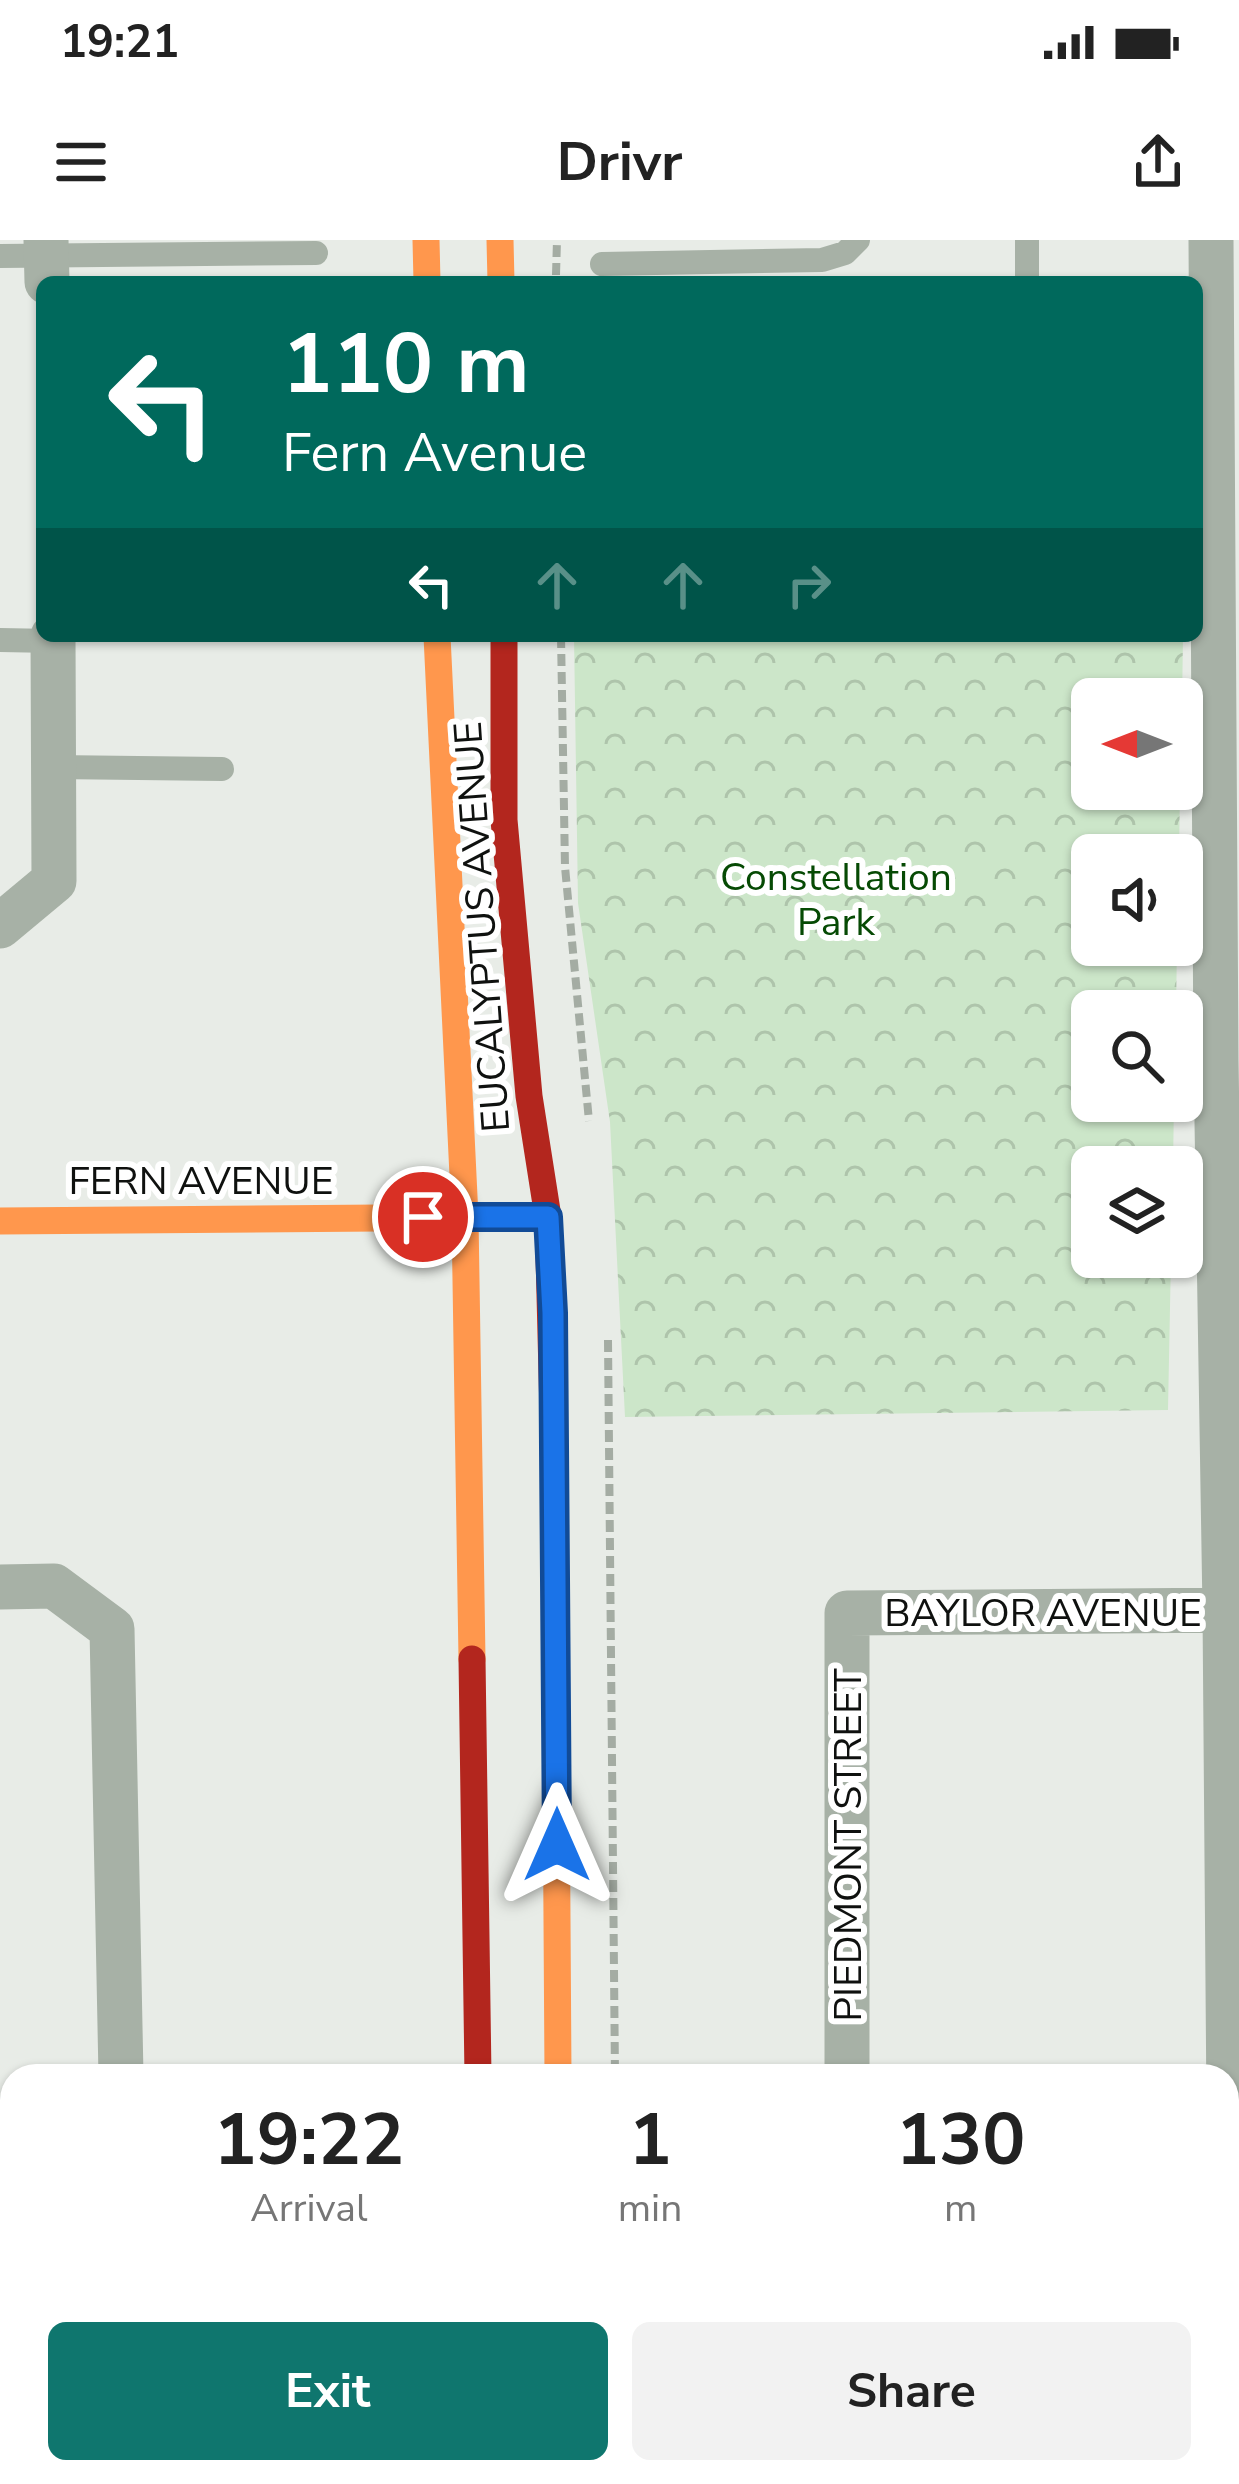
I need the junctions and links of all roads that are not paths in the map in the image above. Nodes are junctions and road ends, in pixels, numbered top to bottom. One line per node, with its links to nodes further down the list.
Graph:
1 (426, 240): 11 (street)
2 (500, 240): 12 (street)
3 (857, 240): 10 (lane)
4 (1027, 240): 13 (lane)
5 (1211, 240): 14 (street)
6 (316, 253): 8 (lane)
7 (0, 256): 8 (lane)
8 (47, 259)
9 (602, 265): 10 (lane)
10 (753, 272)
11 (427, 276)
12 (500, 276)
13 (1028, 276)
14 (1217, 500): 23 (street)
15 (36, 639): 16 (lane)
16 (0, 640)
17 (53, 642): 20 (street)
18 (437, 642): 24 (street, EUCALYPTUS AVENUE)
19 (504, 642): 25 (street, EUCALYPTUS AVENUE)
20 (54, 767): 21 (lane); 22 (street)
21 (222, 769)
22 (0, 926)
23 (1227, 1061): 28 (street)
24 (465, 1217): 25 (street, FERN AVENUE); 26 (street, FERN AVENUE); 31 (street, EUCALYPTUS AVENUE)
25 (548, 1217): 32 (street, EUCALYPTUS AVENUE)
26 (0, 1221)
27 (0, 1587): 30 (street)
28 (1232, 1610): 29 (street, BAYLOR AVENUE); 34 (street)
29 (847, 1613): 33 (street, PIEDMONT STREET)
30 (121, 2064)
31 (478, 2064)
32 (558, 2064)
33 (847, 2064)
34 (1234, 2064)

